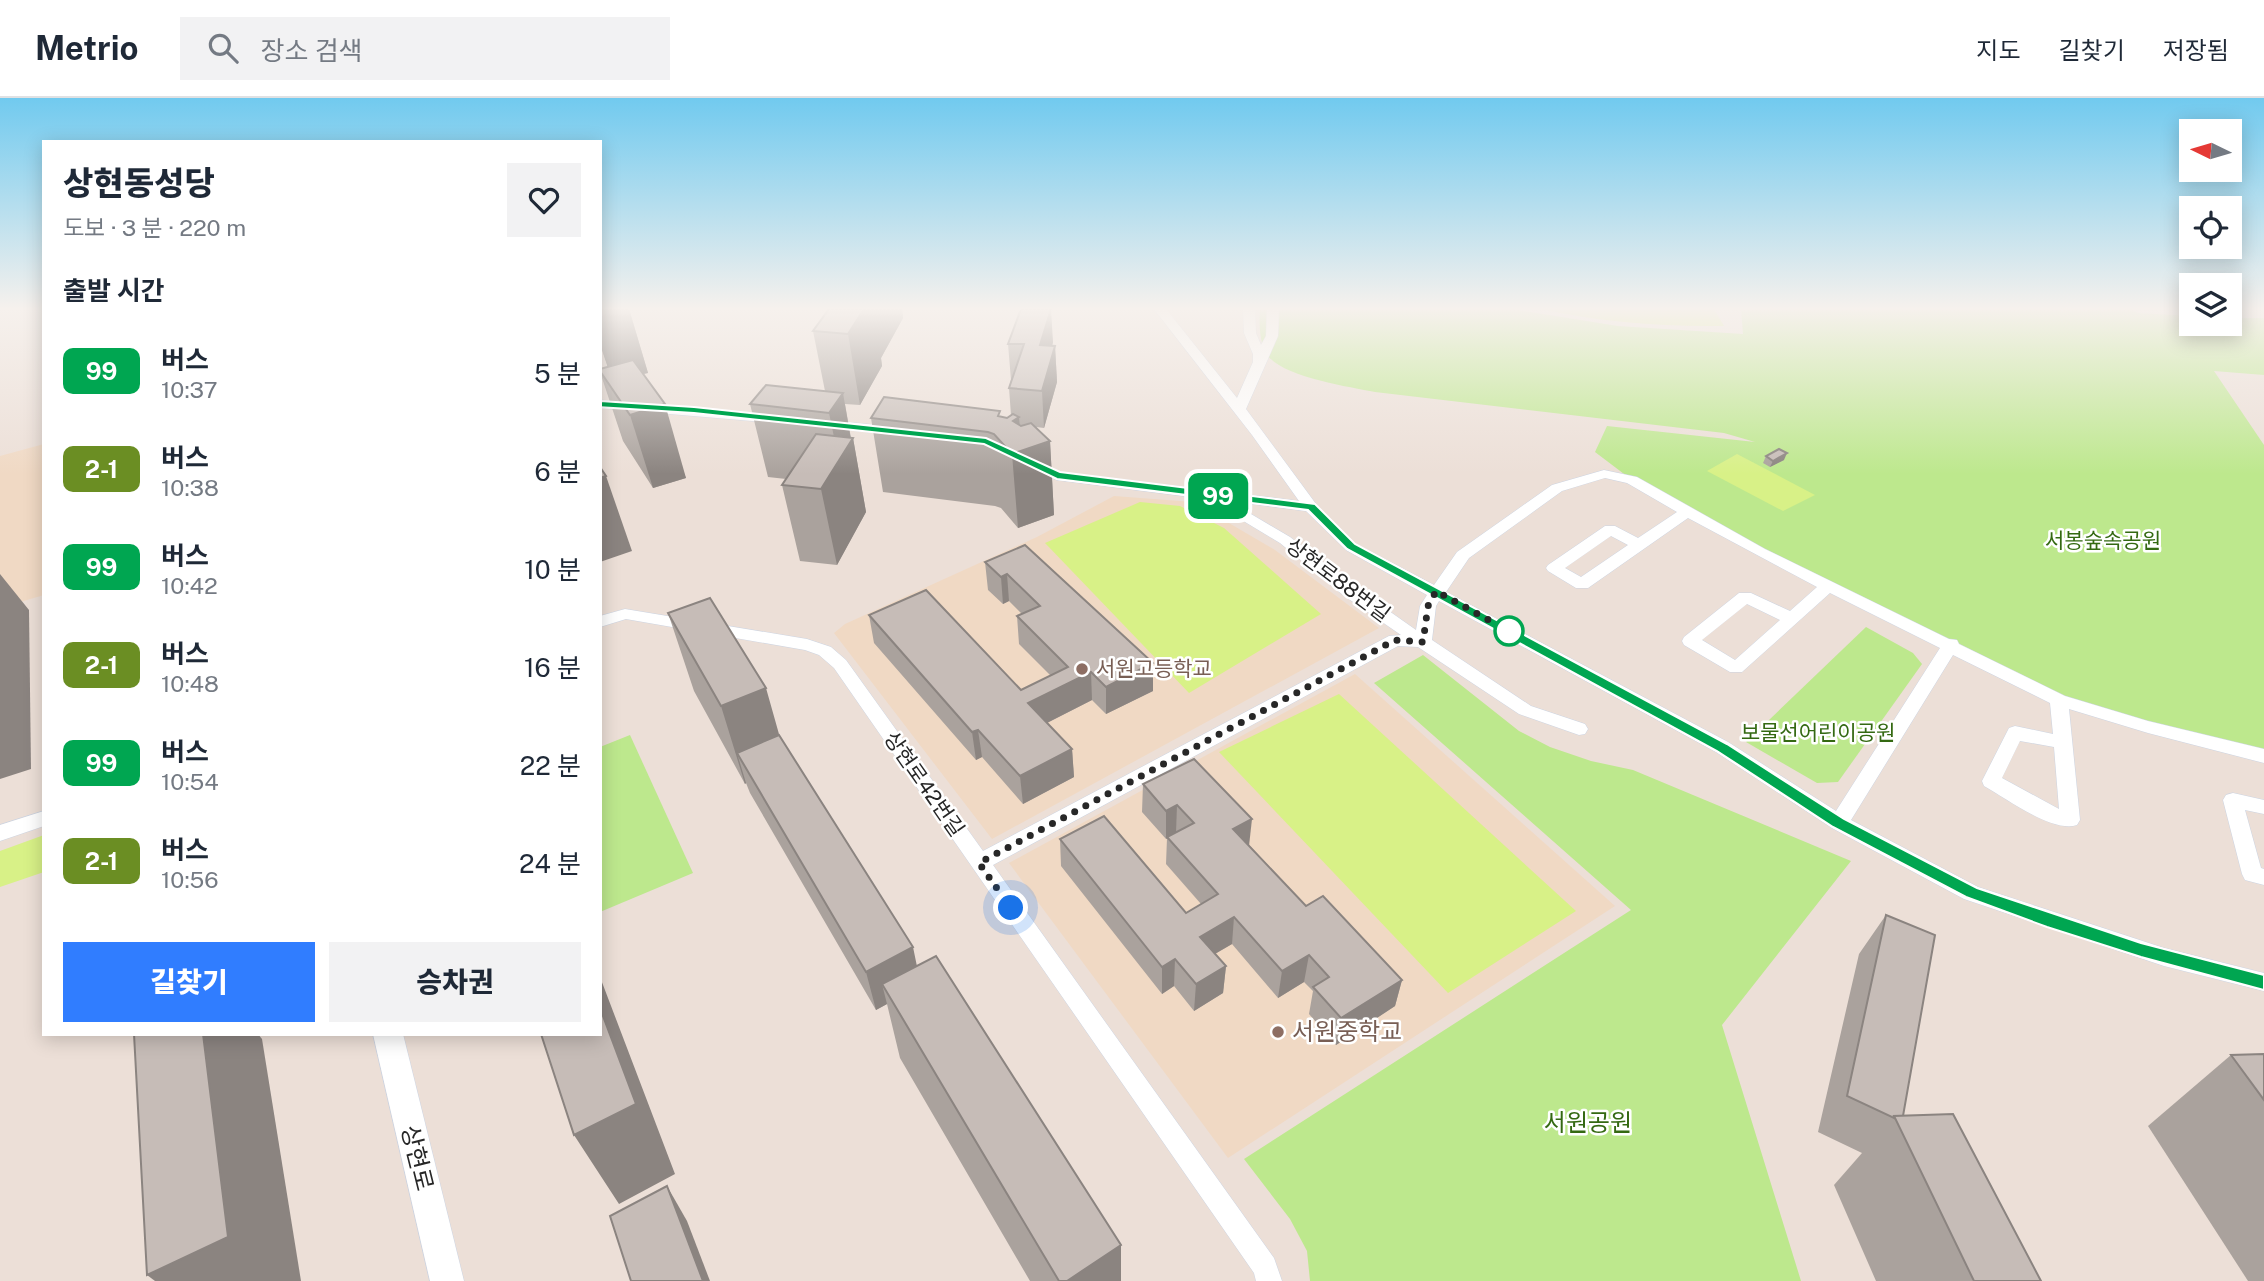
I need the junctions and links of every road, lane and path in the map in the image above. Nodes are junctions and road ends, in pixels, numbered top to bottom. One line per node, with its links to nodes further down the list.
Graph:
1 (1204, 364): 4 (street)
2 (1258, 364): 4 (street)
3 (602, 404): 5 (street)
4 (1239, 409): 8 (street)
5 (917, 433)
6 (1022, 458): 7 (street, 상현로88번길)
7 (1205, 494): 8 (street, 상현로88번길); 15 (street, 상현로88번길)
8 (1311, 507): 12 (street)
9 (1688, 511): 10 (street); 11 (street); 12 (street)
10 (1639, 545): 10 (street)
11 (1828, 586): 13 (street); 16 (street)
12 (1436, 591): 15 (street); 23 (street)
13 (1791, 619): 13 (street)
14 (602, 621): 25 (street, 상현로42번길)
15 (1423, 642): 18 (street, 상현로88번길); 25 (street)
16 (1951, 644): 17 (street); 23 (street)
17 (2059, 700): 19 (street); 20 (street)
18 (1579, 729)
19 (2063, 742): 19 (street)
20 (2264, 756)
21 (2264, 807): 26 (street)
22 (42, 819): 24 (street)
23 (1839, 823): 27 (street)
24 (0, 834)
25 (979, 863): 30 (street, 상현로42번길)
26 (2264, 877)
27 (2264, 982)
28 (388, 1036): 29 (street, 상현로)
29 (447, 1281)
30 (1269, 1281)

